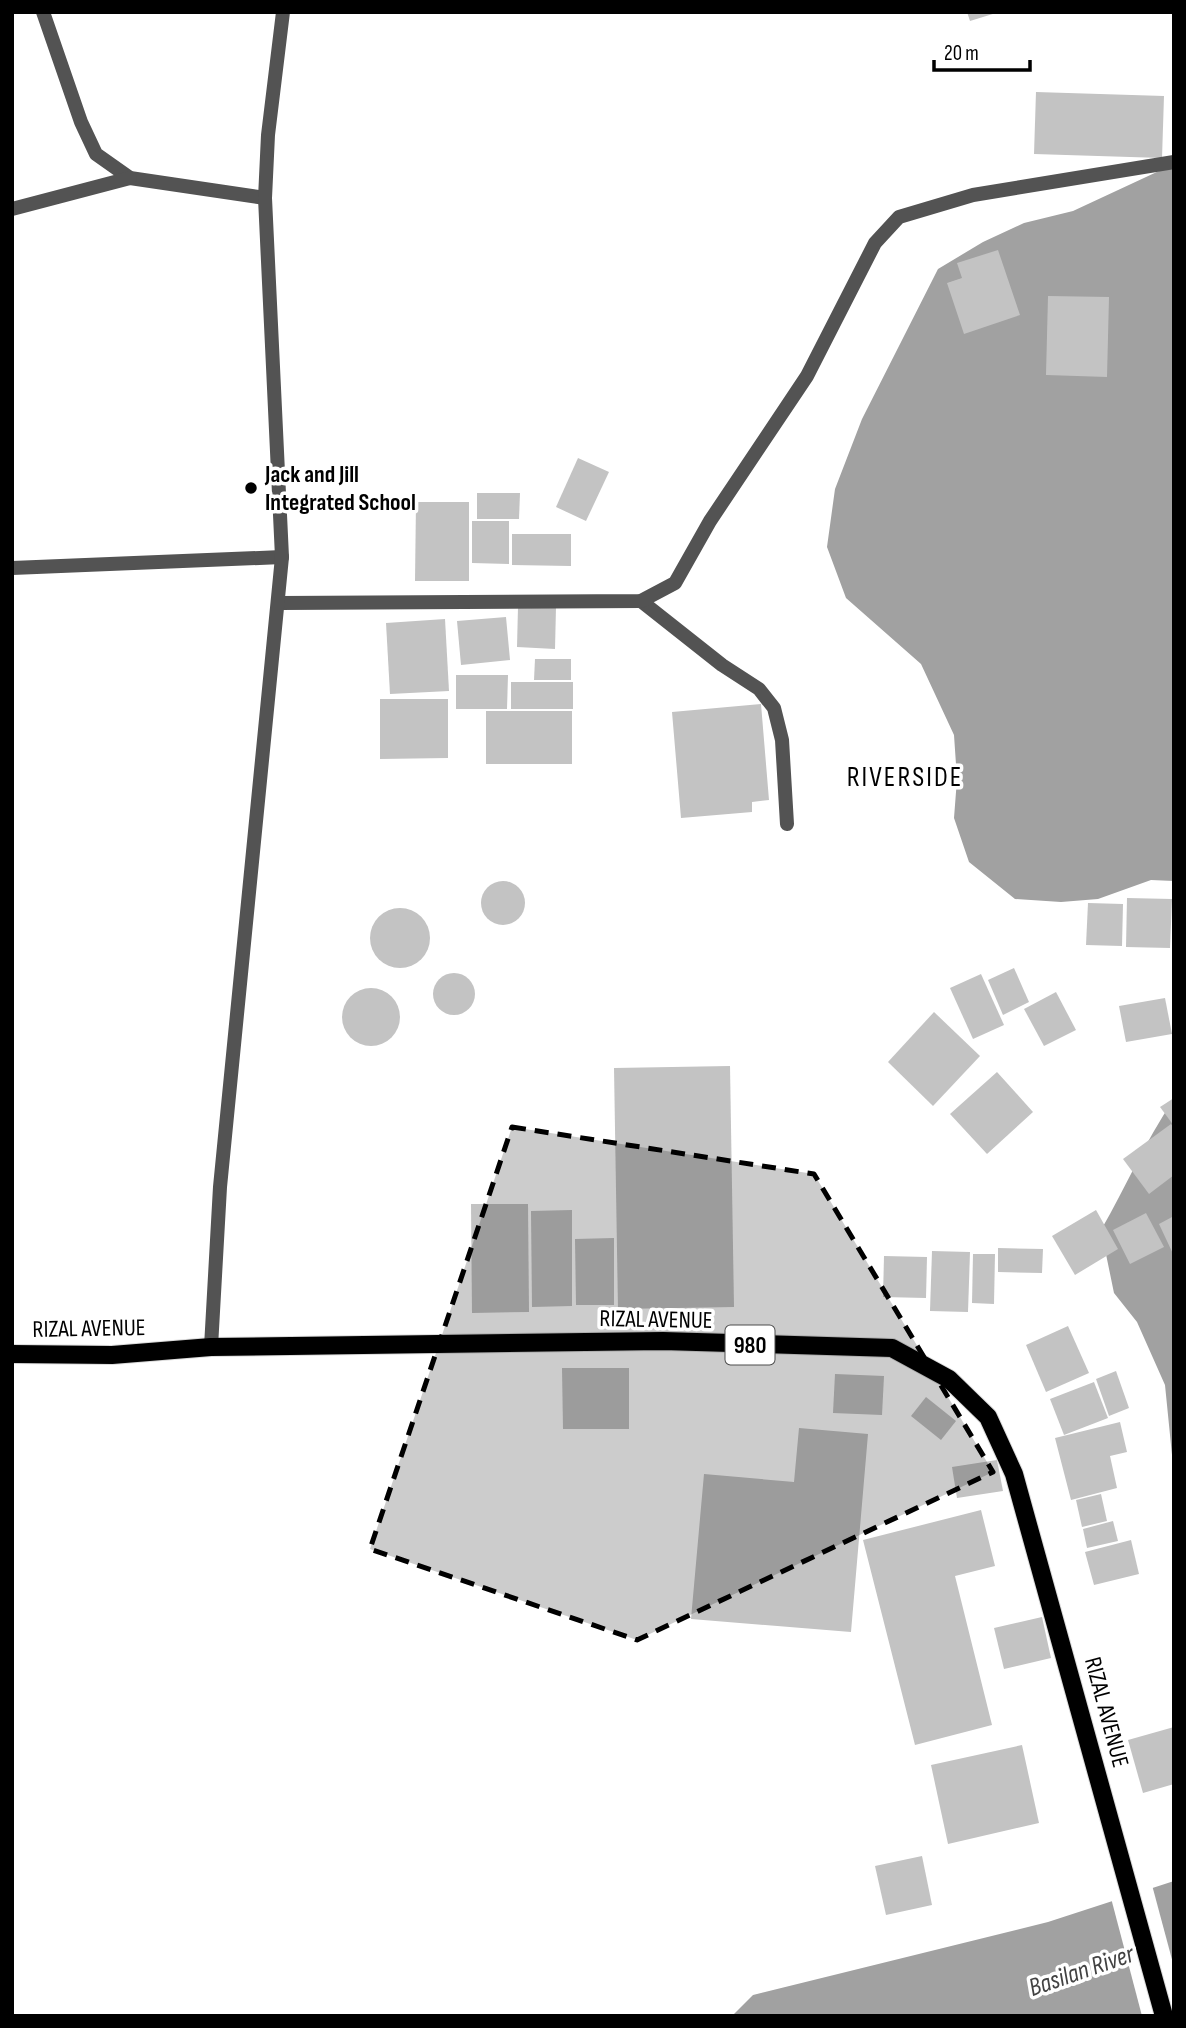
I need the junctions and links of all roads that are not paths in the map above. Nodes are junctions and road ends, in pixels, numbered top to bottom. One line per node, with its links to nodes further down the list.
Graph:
1 (43, 12): 4 (street)
2 (283, 12): 5 (street)
3 (1174, 162): 9 (street)
4 (130, 178): 5 (street); 6 (street)
5 (265, 198): 7 (street)
6 (12, 209)
7 (282, 557): 8 (street); 10 (street)
8 (12, 568)
9 (641, 601): 10 (street); 11 (street)
10 (279, 603): 12 (street)
11 (787, 824)
12 (211, 1347): 13 (main road, RIZAL AVENUE / 980); 14 (main road, RIZAL AVENUE / 980)
13 (12, 1354)
14 (1164, 2016)

